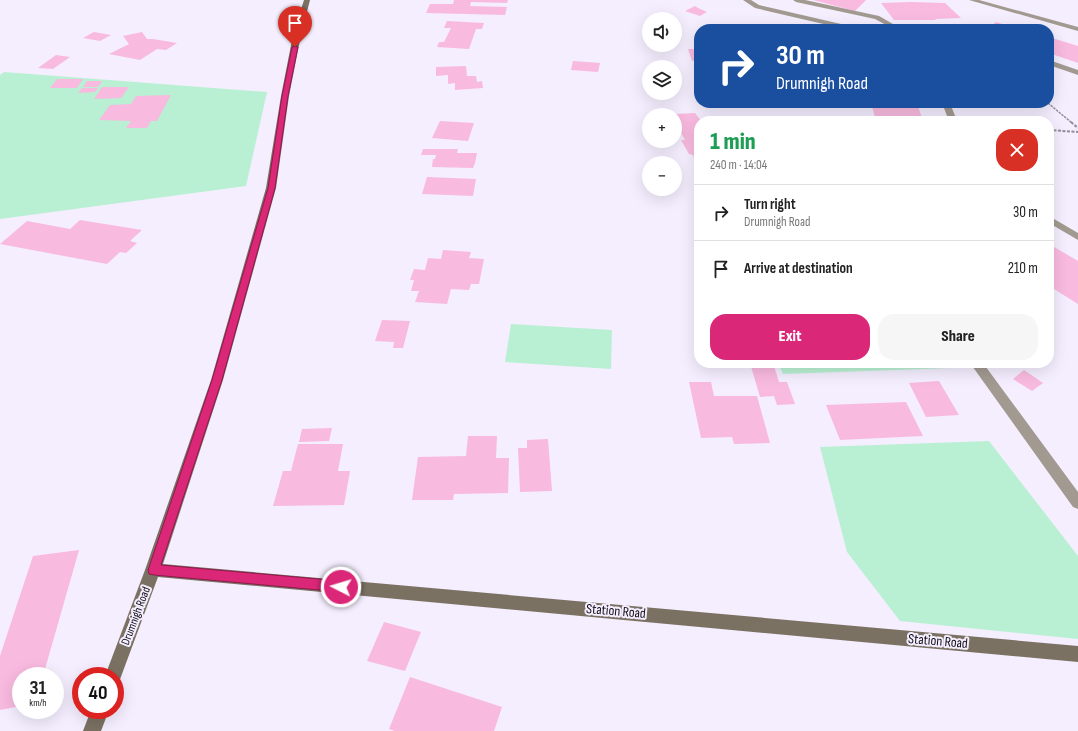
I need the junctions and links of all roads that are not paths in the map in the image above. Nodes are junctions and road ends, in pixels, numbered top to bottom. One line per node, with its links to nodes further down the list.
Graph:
1 (307, 0): 14 (main road, Drumnigh Road)
2 (746, 0): 5 (street)
3 (796, 0): 6 (street)
4 (972, 0): 7 (street)
5 (832, 24)
6 (891, 24)
7 (1078, 29)
8 (1054, 64): 9 (street)
9 (1078, 73)
10 (1054, 222): 11 (street)
11 (1078, 237)
12 (980, 368): 13 (street)
13 (1078, 503)
14 (154, 570): 15 (main road, Station Road); 16 (main road, Drumnigh Road)
15 (1078, 654)
16 (116, 667)
17 (97, 719): 18 (main road)
18 (92, 731)

